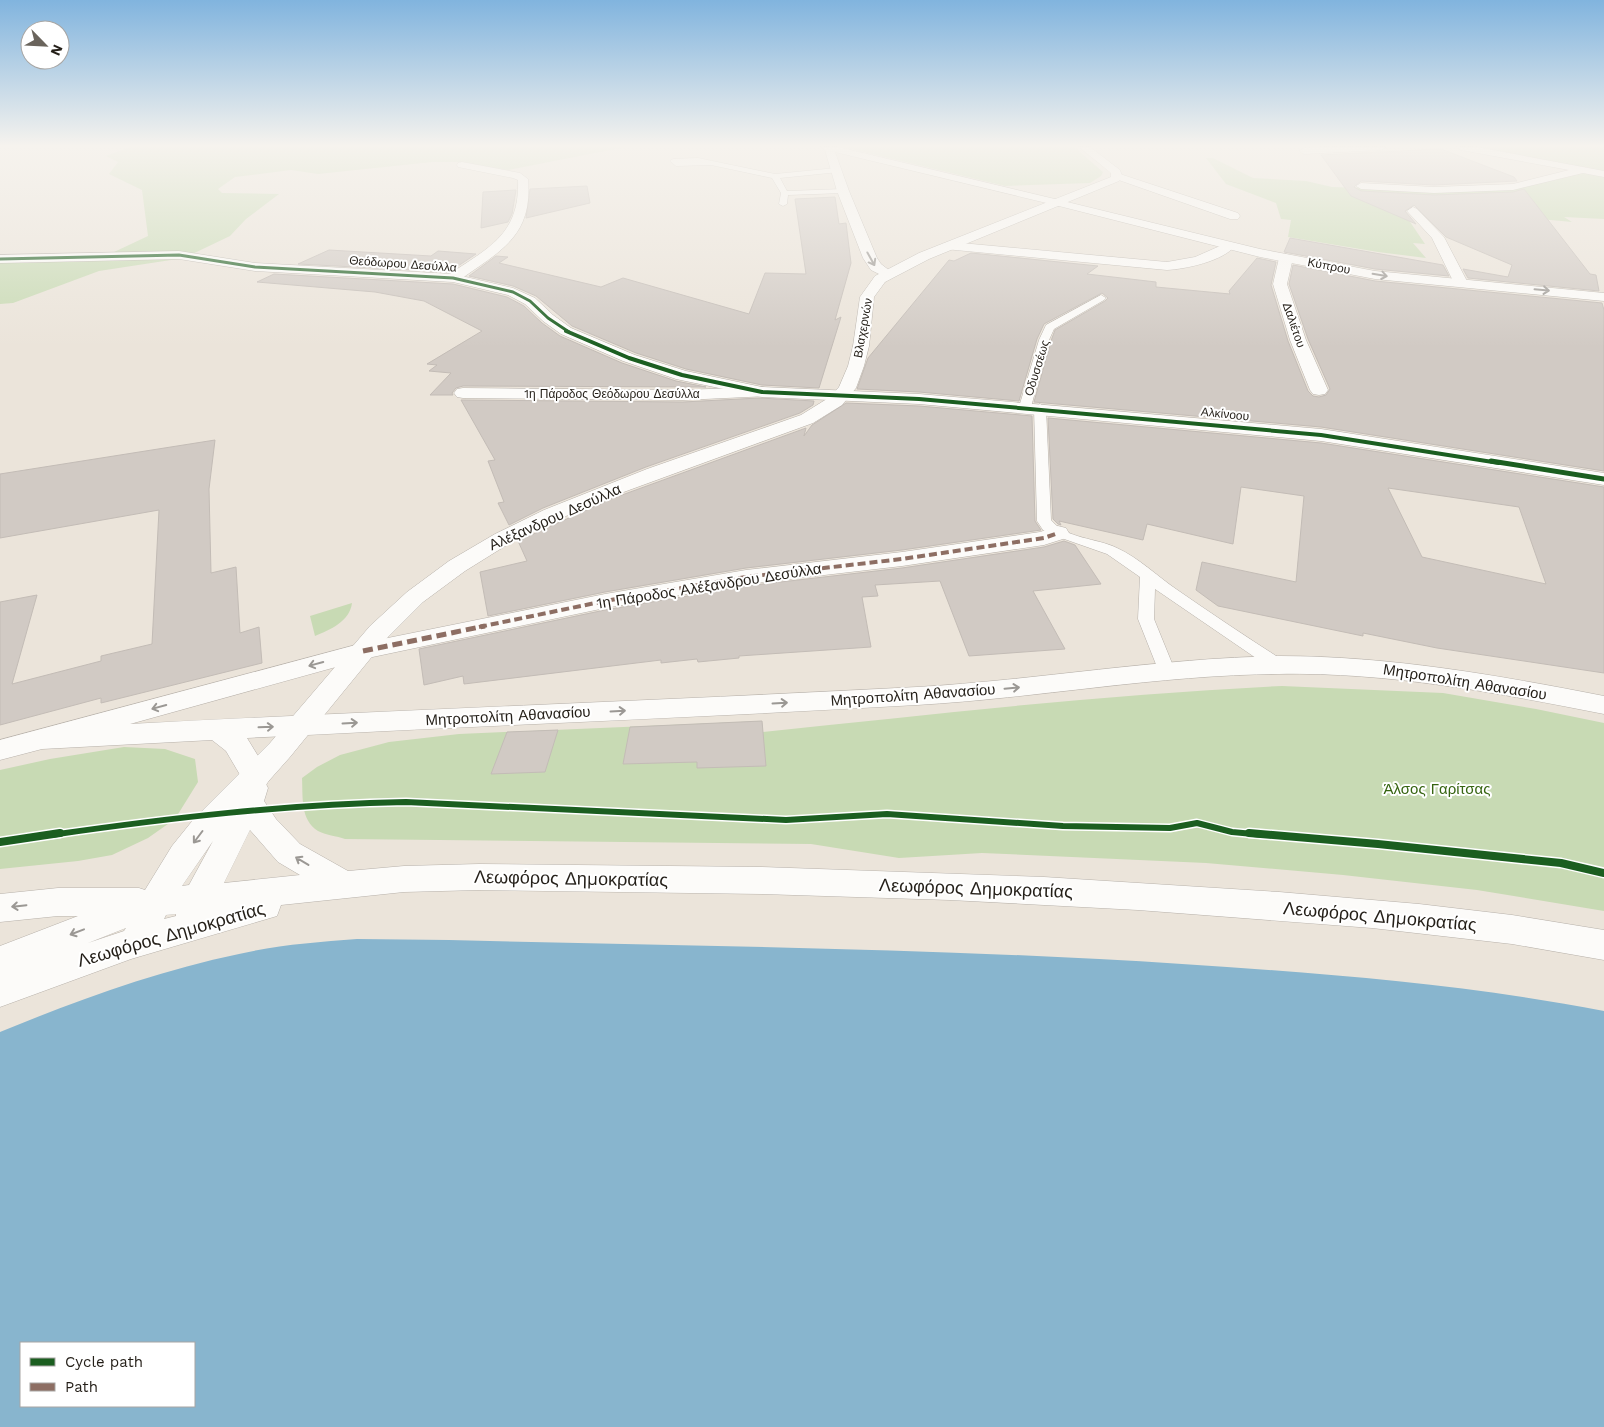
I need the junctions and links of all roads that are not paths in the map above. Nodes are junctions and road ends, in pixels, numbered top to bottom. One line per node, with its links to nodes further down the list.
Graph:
1 (522, 214): 13 (street)
2 (852, 214): 12 (street, one-way to 12)
3 (1032, 214): 8 (street, Βλαχερνών)
4 (1101, 214): 9 (street, Κύπρου)
5 (1227, 214): 7 (street)
6 (1416, 214): 14 (street)
7 (1234, 216)
8 (950, 246): 9 (street); 12 (street, Βλαχερνών)
9 (1229, 246): 10 (street, Κύπρου)
10 (1286, 258): 14 (street, Κύπρου, one-way to 14); 17 (street, Δαλιέτου)
11 (0, 259): 13 (street, Θεόδωρου Δεσύλλα)
12 (887, 274): 20 (street, Βλαχερνών)
13 (453, 278): 18 (street, Θεόδωρου Δεσύλλα)
14 (1461, 284): 15 (street, Κύπρου, one-way to 15)
15 (1604, 297)
16 (1101, 298): 21 (lane, Οδυσσέως)
17 (1319, 390)
18 (762, 392): 19 (street, 1η Πάροδος Θεόδωρου Δεσύλλα); 20 (street, Θεόδωρου Δεσύλλα)
19 (463, 393)
20 (841, 396): 21 (street, Αλκίνοου); 25 (street, Αλέξανδρου Δεσύλλα)
21 (1033, 408): 22 (street, Αλκίνοου); 23 (lane, Οδυσσέως)
22 (1604, 480)
23 (1058, 533): 24 (lane); 25 (street, 1η Πάροδος Αλέξανδρου Δεσύλλα)
24 (1148, 576): 26 (lane); 27 (lane)
25 (363, 651): 29 (street, Αλέξανδρου Δεσύλλα); 31 (street, Μητροπολίτη Αθανασίου, one-way to 31)
26 (1278, 665): 27 (street, Μητροπολίτη Αθανασίου); 28 (street, Μητροπολίτη Αθανασίου)
27 (1167, 673): 29 (street, Μητροπολίτη Αθανασίου, one-way to 27)
28 (1604, 706)
29 (302, 726): 30 (street, Μητροπολίτη Αθανασίου, one-way to 29); 33 (street, Αλέξανδρου Δεσύλλα)
30 (218, 729): 31 (street, Μητροπολίτη Αθανασίου); 33 (street)
31 (43, 739): 32 (street, Μητροπολίτη Αθανασίου)
32 (0, 750)
33 (252, 790): 34 (street, one-way to 33); 35 (street, Αλέξανδρου Δεσύλλα, one-way to 35); 37 (street, Αλέξανδρου Δεσύλλα)
34 (345, 885): 37 (street, Λεωφόρος Δημοκρατίας); 39 (street, Λεωφόρος Δημοκρατίας)
35 (155, 901): 36 (street, one-way to 36); 37 (street, Λεωφόρος Δημοκρατίας); 38 (street, Αλέξανδρου Δεσύλλα); 40 (street, Λεωφόρος Δημοκρατίας, one-way to 40)
36 (0, 908)
37 (192, 914): 38 (street, Λεωφόρος Δημοκρατίας)
38 (136, 942): 41 (street, Λεωφόρος Δημοκρατίας)
39 (1604, 945)
40 (0, 962)
41 (0, 990)

